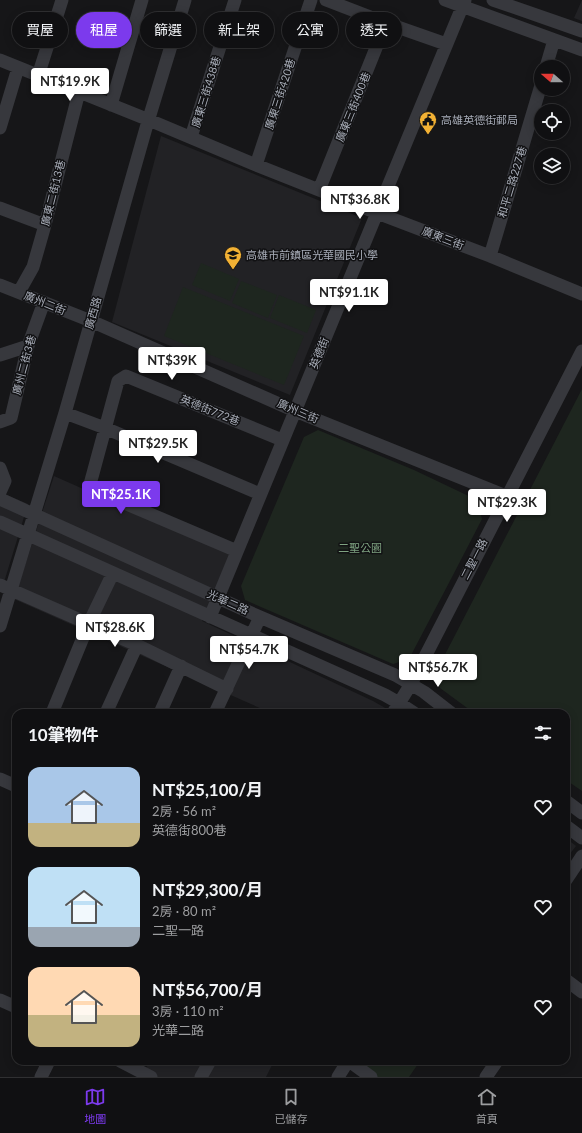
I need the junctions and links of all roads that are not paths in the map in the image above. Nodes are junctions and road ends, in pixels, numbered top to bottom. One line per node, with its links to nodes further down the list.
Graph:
1 (62, 0): 20 (street)
2 (142, 0): 23 (street)
3 (185, 0): 24 (street, 廣西路)
4 (234, 0): 26 (street, 廣東三街438巷)
5 (311, 0): 27 (street, 廣東三街420巷)
6 (326, 0): 10 (street)
7 (445, 0): 9 (street)
8 (493, 0): 12 (street)
9 (463, 3): 13 (street); 14 (street, 英德街)
10 (357, 12)
11 (402, 29): 14 (street)
12 (582, 31)
13 (554, 40): 16 (street); 18 (street)
14 (446, 44): 30 (street, 英德街)
15 (376, 48): 28 (street, 廣東三街400巷)
16 (582, 50)
17 (0, 60): 19 (street, 廣東三街)
18 (548, 60)
19 (18, 68): 20 (street, 廣東三街); 25 (street)
20 (38, 76): 21 (street, 廣東三街)
21 (79, 92): 23 (street, 廣東三街); 31 (street, 廣東二街13巷)
22 (538, 96): 32 (street, 和平二路227巷)
23 (111, 105): 24 (street, 廣東三街)
24 (149, 120): 26 (street, 廣東三街); 37 (street, 廣西路)
25 (0, 128)
26 (192, 137): 27 (street, 廣東三街)
27 (256, 165): 28 (street, 廣東三街)
28 (319, 190): 30 (street, 廣東三街)
29 (0, 208): 31 (street)
30 (377, 213): 32 (street, 廣東三街); 41 (street, 英德街)
31 (45, 225): 34 (street, 廣東二街13巷)
32 (490, 256): 35 (street, 廣東三街)
33 (0, 285): 34 (street, 廣州二街)
34 (18, 292): 36 (street, 廣州二街)
35 (582, 294)
36 (44, 302): 37 (street, 廣州二街); 38 (street, 廣州二街3巷)
37 (91, 321): 41 (street, 廣州三街); 42 (street, 廣西路)
38 (28, 346): 40 (street); 43 (street, 廣州二街3巷)
39 (582, 351): 49 (street, 二聖一路)
40 (0, 355)
41 (295, 410): 45 (street, 英德街); 49 (street, 廣州三街)
42 (65, 413): 44 (street); 51 (street, 廣西路)
43 (0, 422)
44 (105, 428): 45 (street, 英德街772巷); 48 (street); 54 (street)
45 (282, 440): 48 (street, 英德街)
46 (0, 468): 47 (street)
47 (0, 492)
48 (260, 494): 54 (street, 英德街)
49 (506, 496): 65 (street, 二聖一路)
50 (0, 499): 51 (street, 光華二路)
51 (34, 514): 53 (street, 廣西路); 57 (street, 光華二路)
52 (0, 522): 53 (street, 光華二路)
53 (28, 534): 55 (street, 光華二路); 56 (street, 廣西路)
54 (237, 551): 57 (street, 英德街)
55 (113, 573): 58 (street, 光華二路); 60 (street)
56 (6, 587): 60 (street); 61 (street, 廣西路)
57 (218, 598): 58 (street, 英德街); 59 (street, 光華二路)
58 (210, 617): 62 (street, 光華二路)
59 (260, 617): 62 (street); 65 (street, 光華二路)
60 (89, 623): 63 (street); 68 (street)
61 (0, 626)
62 (251, 636): 66 (street); 67 (street, 光華二路)
63 (137, 644): 64 (street); 69 (street)
64 (181, 666): 66 (street); 70 (street)
65 (410, 684): 67 (street, 二聖一路); 72 (street, 光華二路)
66 (227, 689): 71 (street)
67 (396, 708)
68 (54, 709)
69 (108, 709)
70 (162, 709)
71 (217, 709)
72 (446, 709)
73 (0, 779): 74 (street)
74 (12, 784)
75 (570, 804): 76 (street)
76 (582, 813)
77 (570, 829): 78 (street)
78 (582, 838)
79 (582, 856): 80 (street)
80 (570, 874)
81 (570, 983): 82 (street)
82 (582, 992)
83 (0, 1000): 84 (street)
84 (12, 1005)
85 (47, 1065): 91 (street)
86 (128, 1065): 92 (street)
87 (208, 1065): 93 (street)
88 (346, 1065): 94 (street)
89 (354, 1065): 95 (street)
90 (494, 1065): 96 (street)
91 (41, 1077)
92 (151, 1077)
93 (201, 1077)
94 (338, 1077)
95 (371, 1077)
96 (486, 1077)

